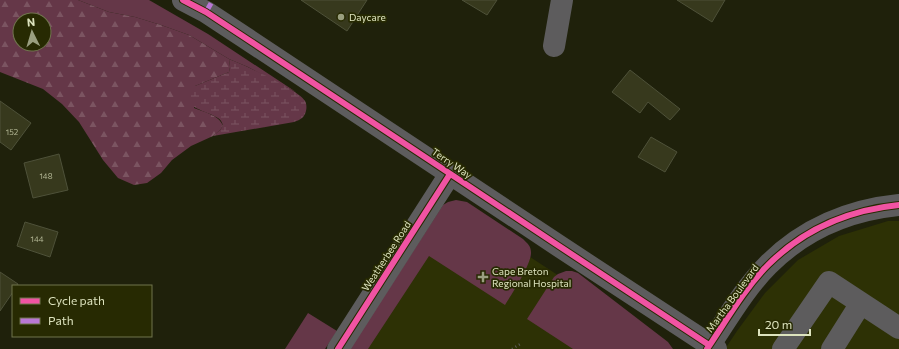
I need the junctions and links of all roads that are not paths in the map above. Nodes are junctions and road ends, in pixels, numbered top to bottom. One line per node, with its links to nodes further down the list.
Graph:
1 (183, 0): 4 (street, Terry Way)
2 (562, 0): 3 (street)
3 (554, 46)
4 (450, 174): 8 (street, Terry Way); 9 (street, Weatherbee Road)
5 (899, 205): 8 (street, Martha Boulevard)
6 (861, 303): 7 (street); 10 (street); 11 (street)
7 (899, 328)
8 (711, 348)
9 (338, 349)
10 (783, 349)
11 (832, 349)

